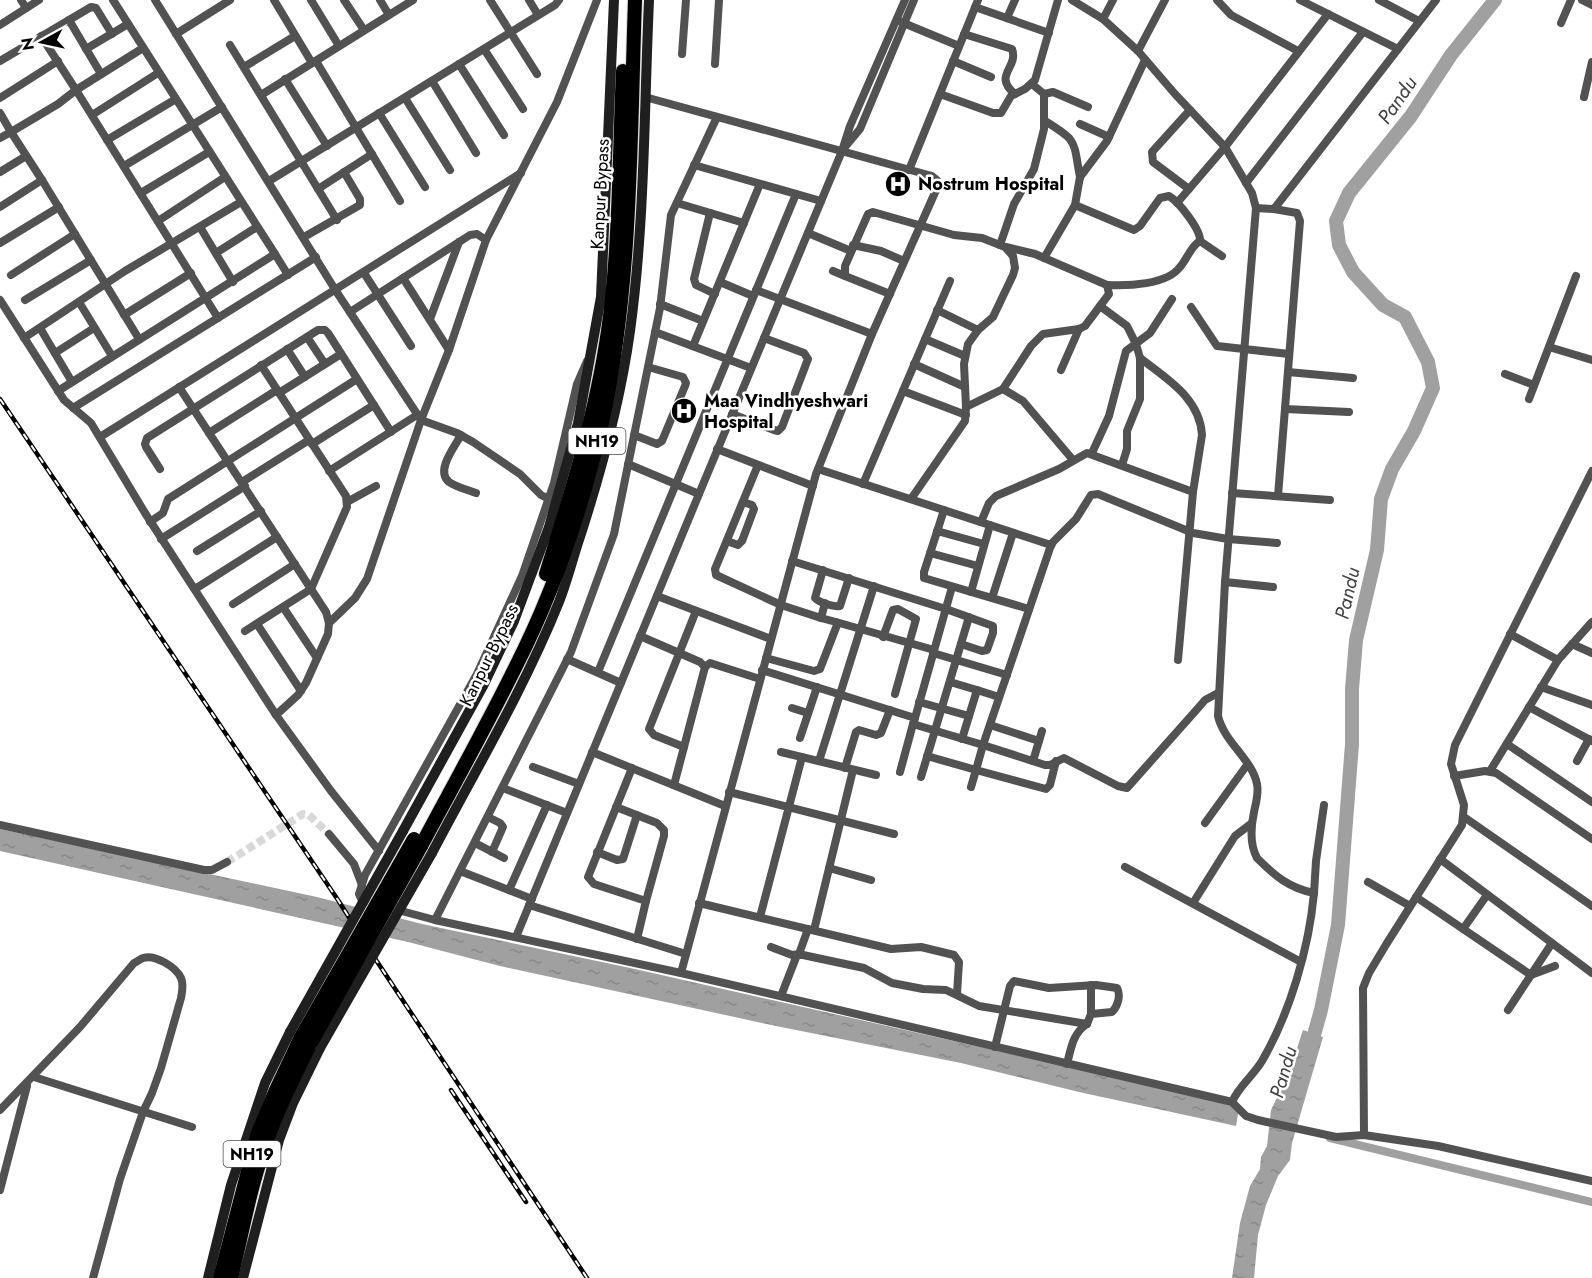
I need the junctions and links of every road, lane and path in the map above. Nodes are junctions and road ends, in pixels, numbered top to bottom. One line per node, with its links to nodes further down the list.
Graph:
1 (21, 0): 36 (street)
2 (39, 0): 36 (street)
3 (112, 0): 46 (street)
4 (155, 0): 53 (street)
5 (230, 0): 53 (street)
6 (274, 0): 56 (street)
7 (311, 0): 58 (street)
8 (344, 0): 48 (street)
9 (380, 0): 38 (street)
10 (413, 0): 38 (street)
11 (490, 0): 49 (street)
12 (529, 0): 39 (street)
13 (558, 0): 39 (street)
14 (597, 0): 126 (street)
15 (614, 0): 224 (main road)
16 (626, 0): 476 (highway, Kanpur Bypass / NH19, bridge)
17 (635, 0): 476 (highway, Kanpur Bypass / NH19, bridge)
18 (649, 0): 90 (main road)
19 (686, 0): 68 (street)
20 (719, 0): 76 (street)
21 (905, 0): 44 (street)
22 (914, 0): 44 (street)
23 (1015, 0): 40 (street)
24 (1058, 0): 51 (street)
25 (1072, 0): 41 (street)
26 (1113, 0): 41 (street)
27 (1165, 0): 65 (street)
28 (1217, 0): 66 (street)
29 (1300, 0): 37 (street)
30 (1436, 0): 43 (street)
31 (1571, 0): 45 (street)
32 (1582, 0): 35 (street)
33 (1383, 1): 43 (street)
34 (977, 3): 40 (street); 54 (street)
35 (1592, 4)
36 (26, 8): 47 (street)
37 (1328, 14): 50 (street); 66 (street)
38 (389, 15): 48 (street)
39 (538, 15): 49 (street)
40 (1007, 18): 51 (street)
41 (1103, 19): 65 (street)
42 (69, 20): 52 (street); 55 (street); 62 (street)
43 (1419, 21): 64 (street)
44 (901, 22): 59 (street); 114 (street)
45 (1561, 23)
46 (128, 24): 52 (street); 61 (street)
47 (0, 25)
48 (364, 30): 58 (street)
49 (510, 32): 63 (street); 80 (street)
50 (1363, 32): 64 (street); 131 (street)
51 (1049, 33): 84 (street)
52 (112, 34): 62 (street)
53 (176, 34): 95 (street)
54 (964, 34): 59 (street); 60 (street)
55 (42, 36): 70 (street); 72 (street)
56 (295, 36): 73 (street); 77 (street)
57 (231, 45): 77 (street)
58 (339, 46): 73 (street)
59 (959, 46): 71 (street)
60 (1010, 47): 67 (street); 87 (street)
61 (143, 48): 78 (street); 79 (street)
62 (86, 49): 79 (street)
63 (484, 49): 75 (street); 97 (street)
64 (1398, 49): 147 (street)
65 (1138, 51): 69 (street)
66 (1298, 51): 113 (street)
67 (1024, 52)
68 (682, 54)
69 (1145, 60): 98 (street); 109 (street)
70 (58, 61): 85 (street); 92 (street)
71 (953, 61): 81 (street); 86 (street)
72 (0, 62)
73 (314, 62): 82 (street); 106 (street)
74 (1592, 62): 91 (street)
75 (459, 64): 83 (street); 108 (street)
76 (715, 64)
77 (244, 67): 89 (street)
78 (158, 73): 94 (street); 101 (street)
79 (101, 74): 85 (street)
80 (537, 74)
81 (991, 77)
82 (285, 79): 89 (street); 112 (street)
83 (432, 81): 93 (street); 116 (street)
84 (1032, 84): 87 (street); 88 (street)
85 (76, 90): 101 (street); 107 (street)
86 (940, 94): 87 (street); 123 (street)
87 (1015, 94)
88 (1044, 94): 96 (street); 103 (street)
89 (261, 95): 119 (street)
90 (645, 97): 102 (street); 476 (main road, bridge)
91 (1584, 97)
92 (0, 98)
93 (405, 98): 100 (street); 122 (street)
94 (176, 99): 105 (street); 111 (street)
95 (222, 107): 105 (street); 130 (street)
96 (1088, 107)
97 (523, 109)
98 (1190, 110): 113 (street); 135 (street)
99 (0, 113): 107 (street)
100 (380, 113): 106 (street); 133 (street)
101 (92, 115): 111 (street)
102 (717, 117): 114 (street); 120 (street)
103 (1045, 121): 128 (street); 163 (street)
104 (1080, 124): 109 (street)
105 (192, 125): 115 (street); 121 (street)
106 (356, 128): 112 (street); 117 (street)
107 (11, 132): 110 (street); 118 (street)
108 (504, 135)
109 (1109, 137): 128 (street)
110 (0, 138)
111 (108, 140): 121 (street)
112 (327, 146): 119 (street)
113 (1225, 147): 131 (street); 135 (street)
114 (842, 151): 123 (street); 139 (street)
115 (209, 152): 127 (street); 136 (street)
116 (476, 153)
117 (372, 154): 125 (street); 138 (street)
118 (26, 156): 124 (street); 129 (street)
119 (301, 161): 130 (street); 134 (street)
120 (694, 165): 132 (street); 142 (street)
121 (124, 166): 136 (street)
122 (450, 170)
123 (909, 170): 152 (street)
124 (0, 172)
125 (344, 172): 134 (street); 149 (street)
126 (521, 173): 158 (street); 174 (street)
127 (225, 177): 140 (street); 150 (street)
128 (1080, 177): 143 (street)
129 (42, 180): 144 (street); 145 (street)
130 (269, 181): 157 (street)
131 (1246, 183): 146 (street)
132 (760, 184): 137 (street); 151 (street)
133 (425, 187)
134 (318, 189): 149 (street)
135 (1189, 189): 141 (street)
136 (141, 194): 150 (street)
137 (796, 194): 139 (street); 186 (street)
138 (400, 201)
139 (821, 201): 155 (street)
140 (241, 202): 153 (street); 154 (street)
141 (1177, 202): 143 (street); 159 (street)
142 (677, 203): 148 (street); 196 (street)
143 (1075, 205): 169 (street)
144 (0, 207)
145 (59, 207): 156 (street); 161 (street)
146 (1256, 208): 147 (street); 222 (street)
147 (1274, 209): 226 (street)
148 (710, 213): 151 (street); 188 (street)
149 (337, 220): 157 (street)
150 (158, 221): 162 (street)
151 (744, 223): 182 (street)
152 (921, 224): 163 (street); 164 (street); 171 (street)
153 (257, 226): 165 (street); 166 (street)
154 (200, 227): 162 (street); 165 (street)
155 (808, 233): 164 (street); 191 (street)
156 (75, 234): 170 (street); 175 (street)
157 (304, 237): 168 (street)
158 (486, 240): 160 (street); 221 (street)
159 (1200, 241): 167 (street); 184 (street)
160 (460, 242): 179 (street); 203 (street)
161 (0, 243)
162 (172, 244): 173 (street); 183 (street)
163 (1003, 246): 169 (street); 208 (street)
164 (852, 248): 171 (street); 177 (street)
165 (216, 254): 181 (street)
166 (276, 254): 176 (street); 181 (street)
167 (1222, 256)
168 (316, 257): 176 (street); 185 (street)
169 (1044, 258): 184 (street)
170 (91, 260): 183 (street); 194 (street)
171 (904, 261): 189 (street)
172 (833, 272): 177 (street)
173 (191, 273): 190 (street); 201 (street)
174 (363, 273): 185 (street); 187 (street)
175 (11, 275)
176 (288, 275): 202 (street)
177 (845, 276): 189 (street)
178 (1576, 276): 219 (street)
179 (403, 278): 187 (street); 203 (street)
180 (950, 281): 199 (street)
181 (232, 282): 190 (street)
182 (720, 282): 186 (street); 188 (street)
183 (105, 285): 195 (street); 201 (street)
184 (1107, 285): 197 (street)
185 (336, 291): 200 (street); 247 (street)
186 (755, 293): 191 (street); 230 (street)
187 (377, 294): 200 (street); 217 (street)
188 (715, 294): 204 (street)
189 (890, 294): 210 (street)
190 (206, 298): 202 (street); 214 (street)
191 (780, 299): 210 (street); 213 (street)
192 (1172, 299): 216 (street)
193 (0, 300): 212 (street)
194 (25, 300)
195 (79, 302): 205 (street); 206 (street)
196 (660, 304): 204 (street); 209 (street)
197 (1100, 306): 207 (street); 216 (street)
198 (1191, 307): 222 (street)
199 (937, 310): 208 (street); 215 (street)
200 (350, 312): 262 (street)
201 (124, 315): 214 (street)
202 (218, 318): 255 (street)
203 (430, 319): 221 (street)
204 (703, 321): 218 (street)
205 (40, 328): 212 (street); 223 (street)
206 (94, 328): 223 (street); 227 (street)
207 (1079, 329): 237 (street); 249 (street)
208 (978, 330): 228 (street)
209 (655, 332): 218 (street); 235 (street)
210 (872, 334): 239 (street)
211 (307, 336): 220 (street); 225 (street); 232 (street)
212 (24, 338): 250 (street)
213 (764, 338): 236 (street); 260 (street)
214 (139, 339): 227 (street)
215 (925, 339): 228 (street); 233 (street)
216 (1136, 344): 229 (street); 270 (street)
217 (411, 346)
218 (693, 346): 230 (street)
219 (1549, 347): 231 (street); 246 (street)
220 (287, 349): 234 (street); 241 (street)
221 (450, 350): 262 (street)
222 (1244, 350): 226 (street); 287 (street)
223 (55, 352): 245 (street)
224 (592, 352): 290 (street); 476 (main road, bridge)
225 (341, 354): 232 (street); 243 (street)
226 (1289, 354): 238 (street)
227 (112, 356): 245 (street)
228 (965, 356): 248 (street)
229 (1140, 358): 275 (street); 285 (street)
230 (727, 359): 236 (street); 282 (street)
231 (1592, 360)
232 (325, 364): 241 (street)
233 (914, 364): 248 (street); 251 (street)
234 (261, 365): 252 (street); 256 (street)
235 (648, 367): 266 (street); 266 (street)
236 (751, 368): 260 (street)
237 (1061, 370)
238 (1288, 372): 242 (street); 257 (street)
239 (856, 374): 244 (street); 277 (street)
240 (1505, 374): 246 (street)
241 (304, 377): 252 (street)
242 (1353, 378)
243 (357, 379): 254 (street); 261 (street)
244 (866, 379)
245 (72, 381): 250 (street)
246 (1534, 386): 253 (street)
247 (179, 387): 256 (street); 267 (street)
248 (965, 387): 258 (street)
249 (1003, 389): 258 (street); 271 (street)
250 (58, 391): 255 (street)
251 (903, 391): 258 (street); 281 (street)
252 (278, 392): 261 (street); 264 (street)
253 (1529, 399)
254 (374, 405): 263 (street); 268 (street)
255 (73, 408): 267 (street)
256 (193, 409): 264 (street); 276 (street)
257 (1285, 409): 259 (street); 289 (street)
258 (966, 411): 291 (street)
259 (1349, 412)
260 (732, 414): 269 (street)
261 (295, 418): 268 (street); 272 (street)
262 (419, 418): 263 (street); 265 (street); 337 (street)
263 (391, 432): 278 (street)
264 (209, 433): 272 (street)
265 (461, 435): 286 (street); 290 (street)
266 (634, 435): 273 (street)
267 (100, 437): 297 (street)
268 (310, 442): 278 (street); 280 (street)
269 (717, 449): 274 (street); 288 (street)
270 (1092, 453): 271 (street); 275 (street)
271 (1073, 460): 298 (street)
272 (228, 461): 280 (street); 297 (street)
273 (628, 465): 282 (street); 353 (street)
274 (758, 465): 284 (street); 294 (street)
275 (1122, 465): 285 (street)
276 (160, 469)
277 (818, 469): 281 (street); 284 (street)
278 (329, 471): 293 (street)
279 (1592, 471): 341 (street)
280 (243, 484): 296 (street); 304 (street)
281 (863, 484): 291 (street)
282 (676, 485): 288 (street); 359 (street)
283 (376, 486): 293 (street)
284 (813, 486): 312 (street)
285 (1193, 492): 301 (street)
286 (476, 493)
287 (1232, 493): 289 (street); 305 (street)
288 (699, 494): 324 (street)
289 (1278, 496): 292 (street)
290 (549, 499): 433 (street)
291 (911, 499): 295 (street)
292 (1330, 500)
293 (347, 502): 322 (street)
294 (743, 502): 306 (street); 306 (street)
295 (944, 510): 298 (street); 300 (street)
296 (261, 511): 303 (street); 310 (street)
297 (150, 522): 304 (street)
298 (981, 522): 299 (street)
299 (990, 525): 302 (street); 308 (street)
300 (937, 531): 308 (street); 311 (street)
301 (1189, 531): 305 (street); 309 (street); 355 (street)
302 (1013, 533): 309 (street); 325 (street)
303 (277, 537): 313 (street); 321 (street)
304 (161, 539): 321 (street)
305 (1228, 539): 307 (street); 317 (street)
306 (727, 541): 328 (street)
307 (1277, 543)
308 (984, 544): 314 (street)
309 (1051, 545): 331 (street)
310 (196, 551)
311 (930, 553): 314 (street); 319 (street)
312 (792, 561): 315 (street); 328 (street)
313 (295, 564): 322 (street); 327 (street)
314 (978, 566): 323 (street)
315 (823, 570): 316 (street); 326 (street)
316 (849, 578): 318 (street); 326 (street)
317 (1225, 582): 320 (street); 368 (street)
318 (874, 586): 330 (street); 339 (street)
319 (952, 587): 323 (street); 330 (street)
320 (1273, 587)
321 (195, 589): 379 (street)
322 (311, 589): 329 (street); 337 (street)
323 (971, 592): 325 (street)
324 (657, 596): 332 (street); 342 (street)
325 (992, 598): 331 (street)
326 (825, 603): 334 (street)
327 (233, 604)
328 (781, 605): 334 (street); 344 (street)
329 (284, 607): 338 (street); 351 (street)
330 (946, 609): 333 (street); 348 (street)
331 (1029, 609): 360 (street)
332 (696, 611): 344 (street); 350 (street)
333 (969, 617): 346 (street); 346 (street)
334 (821, 618): 335 (street)
335 (836, 622): 339 (street); 352 (street)
336 (1592, 622): 347 (street)
337 (330, 623): 351 (street)
338 (257, 624): 340 (street); 367 (street)
339 (860, 630): 343 (street); 370 (street)
340 (245, 632)
341 (1510, 634): 356 (street); 408 (street)
342 (640, 636): 350 (street); 363 (street)
343 (883, 637): 345 (street); 345 (street)
344 (771, 639): 352 (street)
345 (910, 644): 348 (street); 369 (street)
346 (961, 644): 354 (street)
347 (1572, 644): 349 (street); 356 (street)
348 (934, 652): 354 (street); 372 (street)
349 (1592, 653)
350 (679, 654): 357 (street); 391 (street)
351 (317, 658): 367 (street)
352 (766, 658): 358 (street)
353 (567, 659): 359 (street); 413 (street)
354 (956, 660): 360 (street); 362 (street)
355 (1178, 660)
356 (1558, 660): 365 (street)
357 (705, 668): 361 (street); 391 (street)
358 (762, 670): 361 (street); 364 (street)
359 (598, 672): 363 (street)
360 (1007, 675): 371 (street)
361 (760, 679): 414 (street)
362 (950, 682): 366 (street); 376 (street)
363 (621, 683): 392 (street)
364 (817, 687): 370 (street); 378 (street)
365 (1541, 687): 373 (street); 374 (street)
366 (977, 690): 371 (street); 380 (street)
367 (301, 691): 379 (street)
368 (1218, 693): 398 (street); 400 (street)
369 (895, 694)
370 (840, 695): 377 (street); 396 (street)
371 (999, 697): 382 (street)
372 (919, 702): 376 (street); 381 (street)
373 (1592, 705)
374 (1529, 707): 387 (street); 389 (street)
375 (792, 708): 378 (street)
376 (942, 709): 380 (street); 383 (street)
377 (890, 710): 381 (street); 403 (street)
378 (808, 713): 385 (street)
379 (276, 715): 433 (street)
380 (969, 716): 386 (street)
381 (914, 721): 383 (street); 406 (street)
382 (990, 725): 388 (street); 390 (street)
383 (935, 731): 386 (street); 394 (street)
384 (1042, 731): 388 (street)
385 (800, 738)
386 (962, 739): 390 (street)
387 (1590, 740): 399 (street)
388 (1039, 741): 397 (street)
389 (1507, 744): 405 (street); 415 (street)
390 (983, 745): 397 (street); 404 (street)
391 (684, 747): 411 (street)
392 (592, 752): 402 (street); 410 (street)
393 (781, 752): 395 (street)
394 (927, 756): 404 (street); 409 (street)
395 (802, 757): 396 (street); 420 (street)
396 (819, 761): 403 (street)
397 (1033, 761): 398 (street)
398 (1056, 761): 404 (street)
399 (1577, 761)
400 (1247, 765): 426 (street); 427 (street)
401 (533, 767): 410 (street)
402 (632, 768): 411 (street); 419 (street)
403 (849, 769): 407 (street); 425 (street)
404 (976, 770): 412 (street)
405 (1490, 771): 408 (street); 431 (street)
406 (900, 772)
407 (876, 775)
408 (1454, 776): 424 (street)
409 (921, 777)
410 (579, 784): 421 (street)
411 (674, 785): 418 (street)
412 (971, 787)
413 (503, 788): 416 (street); 423 (street)
414 (729, 792): 418 (street); 420 (street)
415 (1592, 802)
416 (547, 805): 421 (street); 445 (street)
417 (1324, 805): 446 (street)
418 (725, 806): 451 (street)
419 (616, 807): 422 (street); 435 (street)
420 (789, 807): 425 (street); 455 (street)
421 (567, 813): 450 (street)
422 (637, 816): 435 (street); 449 (street)
423 (488, 817): 432 (street); 434 (street)
424 (1464, 817): 437 (street); 454 (street)
425 (841, 820): 430 (street); 440 (street)
426 (1204, 823)
427 (1252, 823): 446 (street); 452 (street)
428 (0, 825): 438 (street)
429 (329, 834): 444 (street)
430 (894, 834)
431 (1592, 839)
432 (475, 843): 434 (street); 441 (street)
433 (379, 851): 444 (street)
434 (492, 852): 436 (street)
435 (597, 852): 449 (street)
436 (504, 858)
437 (1440, 859): 447 (street); 448 (street)
438 (228, 862)
439 (1125, 867): 452 (street)
440 (829, 868): 442 (street); 457 (street)
441 (460, 871): 445 (street); 456 (street)
442 (871, 880)
443 (1368, 882): 453 (street)
444 (362, 885): 456 (street)
445 (509, 890): 450 (street)
446 (1314, 893): 464 (street)
447 (1487, 895): 458 (street); 461 (street)
448 (1416, 897): 453 (street); 458 (street)
449 (646, 901): 460 (street)
450 (531, 902): 459 (street); 460 (street)
451 (699, 903): 455 (street); 463 (street)
452 (1193, 903): 464 (street)
453 (1410, 906): 485 (street)
454 (1592, 906)
455 (760, 917): 457 (street)
456 (435, 920): 459 (street)
457 (811, 929): 462 (street); 470 (street)
458 (1463, 929): 468 (street)
459 (516, 937): 466 (street)
460 (638, 939): 463 (street)
461 (1552, 943): 467 (street); 468 (street)
462 (771, 947)
463 (686, 954): 466 (street)
464 (1301, 962): 481 (street)
465 (1555, 966): 468 (street)
466 (681, 973): 471 (street)
467 (1592, 973)
468 (1531, 975): 472 (street)
469 (1091, 985): 473 (street); 474 (street); 474 (street)
470 (957, 994): 471 (street); 473 (street)
471 (781, 996): 477 (street)
472 (1508, 1010)
473 (1004, 1011): 475 (street); 477 (street)
474 (1091, 1014): 475 (street)
475 (1087, 1024): 478 (street)
476 (306, 1039): 489 (main road); 490 (highway, Kanpur Bypass / NH19); 491 (highway, Kanpur Bypass / NH19); 492 (main road)
477 (995, 1047): 478 (street)
478 (1067, 1064): 481 (street)
479 (34, 1077): 480 (street); 483 (street); 483 (street)
480 (27, 1084): 482 (street); 487 (street)
481 (1232, 1102): 485 (street)
482 (0, 1110)
483 (143, 1112): 484 (street); 488 (street)
484 (192, 1127)
485 (1364, 1135): 486 (street)
486 (1592, 1181)
487 (0, 1190)
488 (93, 1278)
489 (208, 1278)
490 (220, 1278)
491 (231, 1278)
492 (243, 1278)

